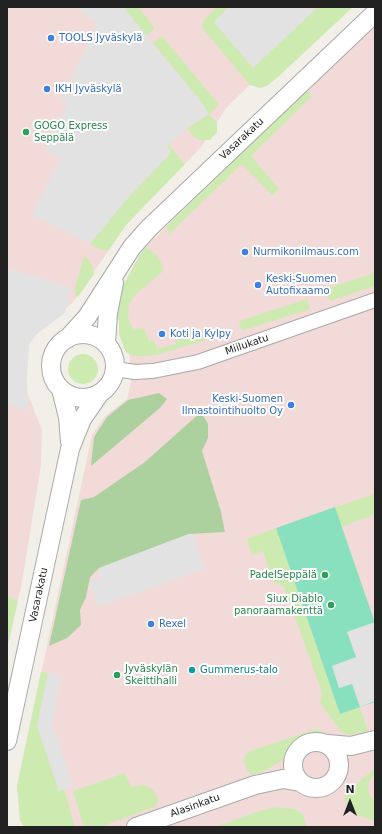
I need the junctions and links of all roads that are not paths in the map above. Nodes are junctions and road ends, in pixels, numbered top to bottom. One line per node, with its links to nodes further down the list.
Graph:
1 (375, 13): 2 (street, Vasarakatu)
2 (116, 273): 4 (street, Vasarakatu); 5 (street, Vasarakatu)
3 (375, 300): 6 (street, Miilukatu)
4 (67, 339): 5 (street); 7 (street)
5 (106, 343): 6 (street)
6 (115, 369): 8 (street)
7 (61, 389): 8 (street); 9 (street, Vasarakatu)
8 (100, 393): 9 (street, Vasarakatu)
9 (70, 449): 11 (street, Vasarakatu)
10 (375, 740): 12 (street)
11 (7, 741)
12 (327, 744): 14 (street); 15 (street)
13 (375, 744): 15 (street)
14 (295, 754): 16 (street); 17 (street, Alasinkatu)
15 (337, 774): 16 (street)
16 (300, 782): 17 (street, Alasinkatu)
17 (255, 785): 18 (street, Alasinkatu)
18 (136, 827)

